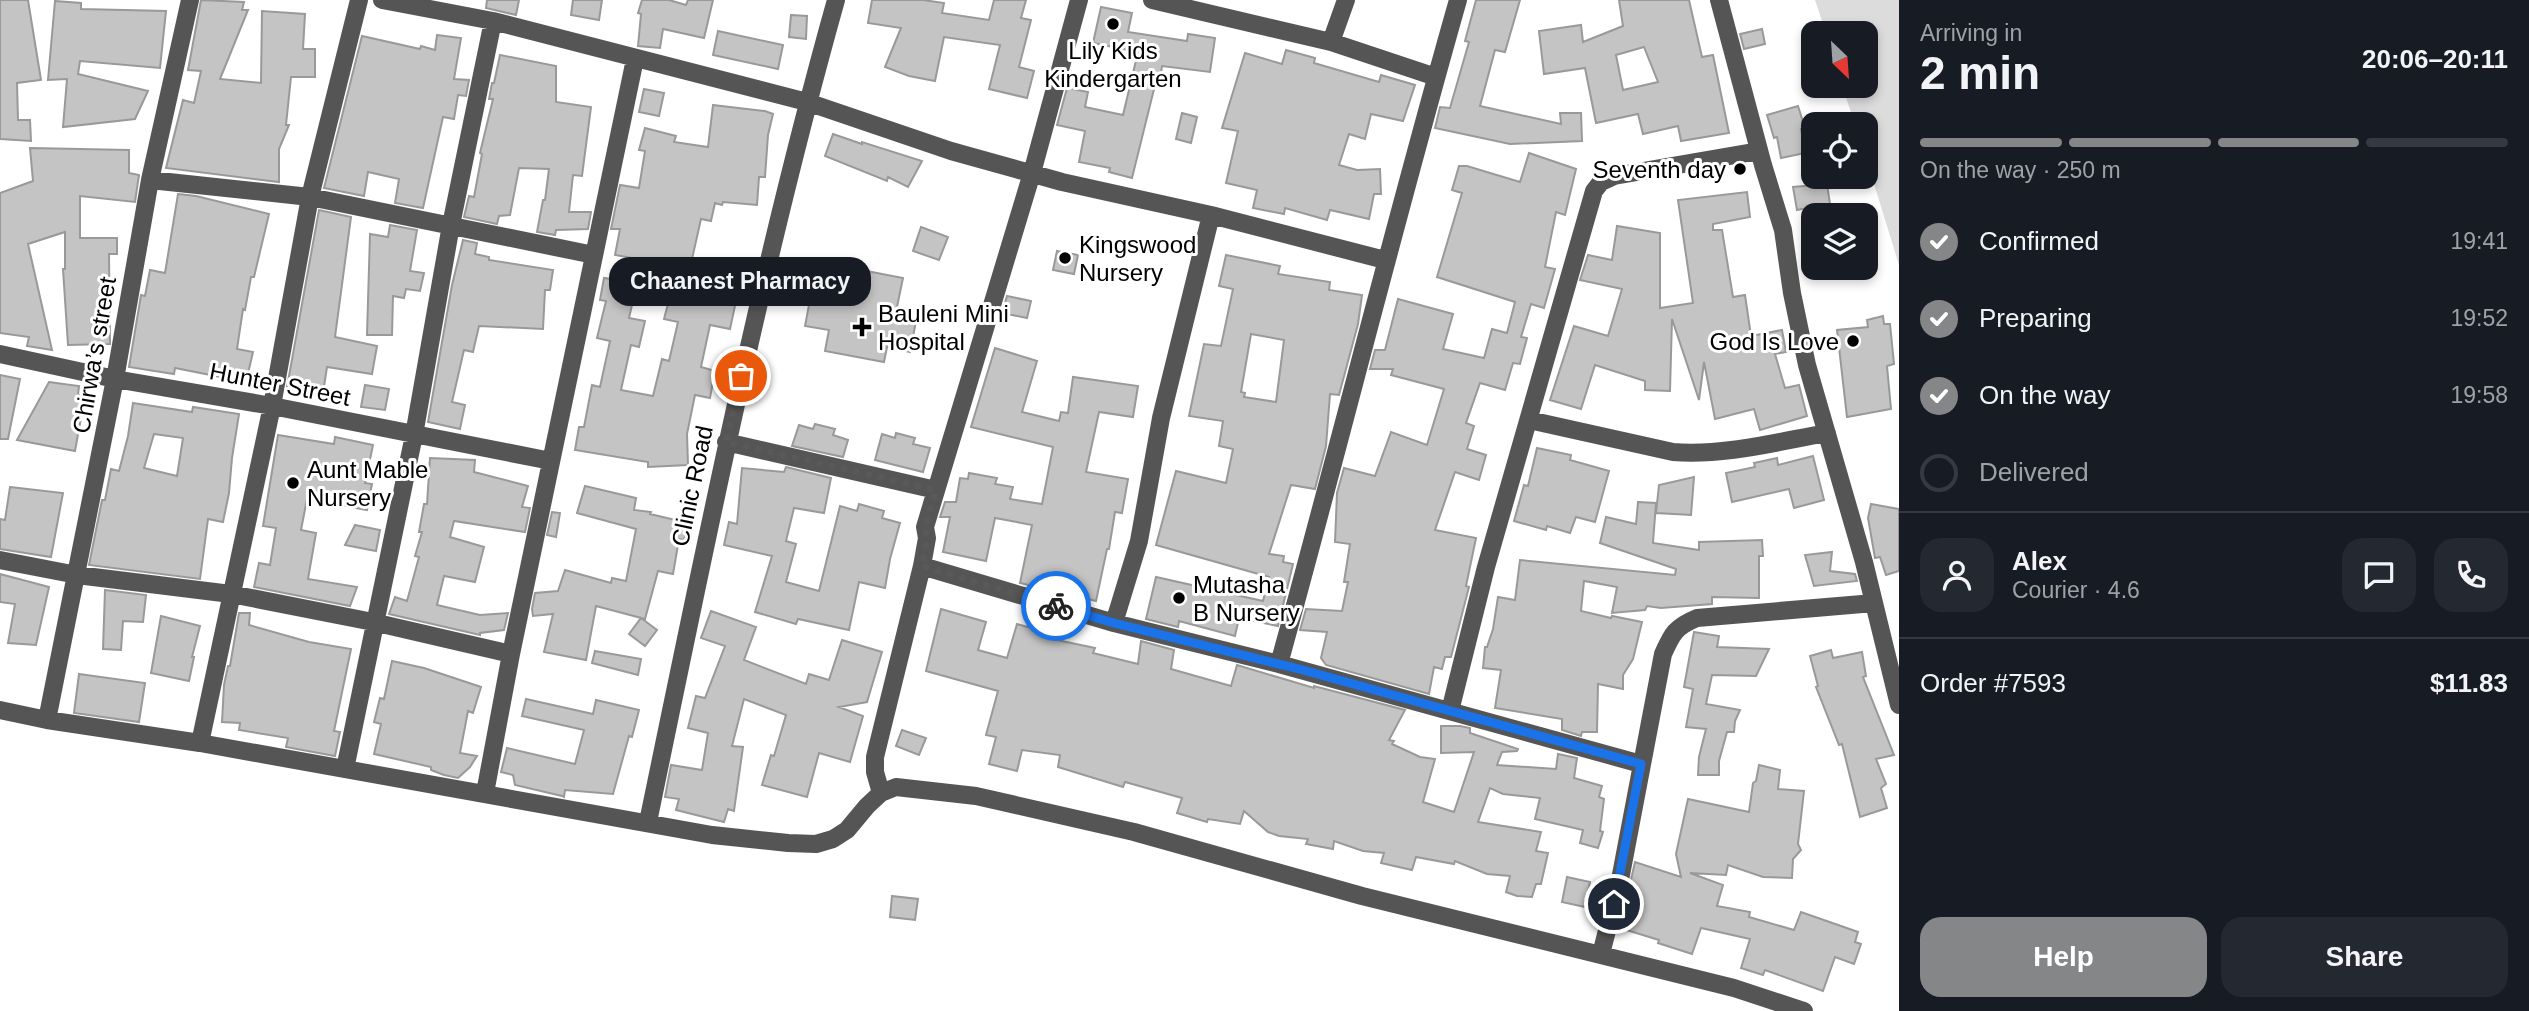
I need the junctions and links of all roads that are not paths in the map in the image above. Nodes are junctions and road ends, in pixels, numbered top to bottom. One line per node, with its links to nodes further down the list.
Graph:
1 (190, 0): 17 (street, Chirwa’s street)
2 (359, 0): 18 (street)
3 (382, 0): 10 (street)
4 (836, 0): 14 (street, Clinic Road)
5 (1079, 0): 16 (street)
6 (1152, 0): 11 (street)
7 (1346, 0): 11 (street)
8 (1458, 0): 13 (street)
9 (1719, 0): 15 (street)
10 (493, 21): 12 (street); 20 (street)
11 (1331, 42): 13 (street)
12 (635, 59): 14 (street); 21 (street)
13 (1436, 77): 22 (street)
14 (807, 102): 16 (street); 29 (street, Clinic Road)
15 (1759, 152): 26 (street); 27 (street)
16 (1032, 173): 19 (street); 31 (street)
17 (150, 180): 18 (street); 24 (street, Chirwa’s street)
18 (310, 197): 20 (street); 25 (street)
19 (1211, 215): 22 (street); 38 (street)
20 (451, 225): 21 (street); 28 (street)
21 (594, 255): 30 (street)
22 (1385, 260): 40 (street)
23 (0, 354): 24 (street, Hunter Street)
24 (115, 379): 25 (street, Hunter Street); 34 (street, Chirwa’s street)
25 (272, 405): 28 (street, Hunter Street); 35 (street)
26 (1529, 420): 27 (street); 43 (street)
27 (1827, 433): 36 (street)
28 (414, 435): 30 (street, Hunter Street); 37 (street)
29 (726, 442): 31 (street); 50 (street, Clinic Road)
30 (551, 461): 39 (street)
31 (936, 490): 33 (street)
32 (0, 560): 34 (street)
33 (922, 566): 38 (street); 49 (street)
34 (77, 575): 35 (street); 44 (street, Chirwa’s street)
35 (231, 594): 37 (street); 45 (street)
36 (1874, 603): 41 (street); 46 (street)
37 (373, 622): 39 (street); 47 (street)
38 (1114, 623): 40 (street)
39 (511, 654): 48 (street)
40 (1279, 664): 43 (street)
41 (1899, 705)
42 (0, 710): 44 (street)
43 (1450, 711): 46 (street)
44 (47, 720): 45 (street)
45 (200, 743): 47 (street)
46 (1641, 764): 51 (street)
47 (345, 769): 48 (street)
48 (485, 793): 50 (street)
49 (881, 793): 50 (street); 51 (street)
50 (648, 822)
51 (1601, 954): 52 (street)
52 (1804, 1011)

